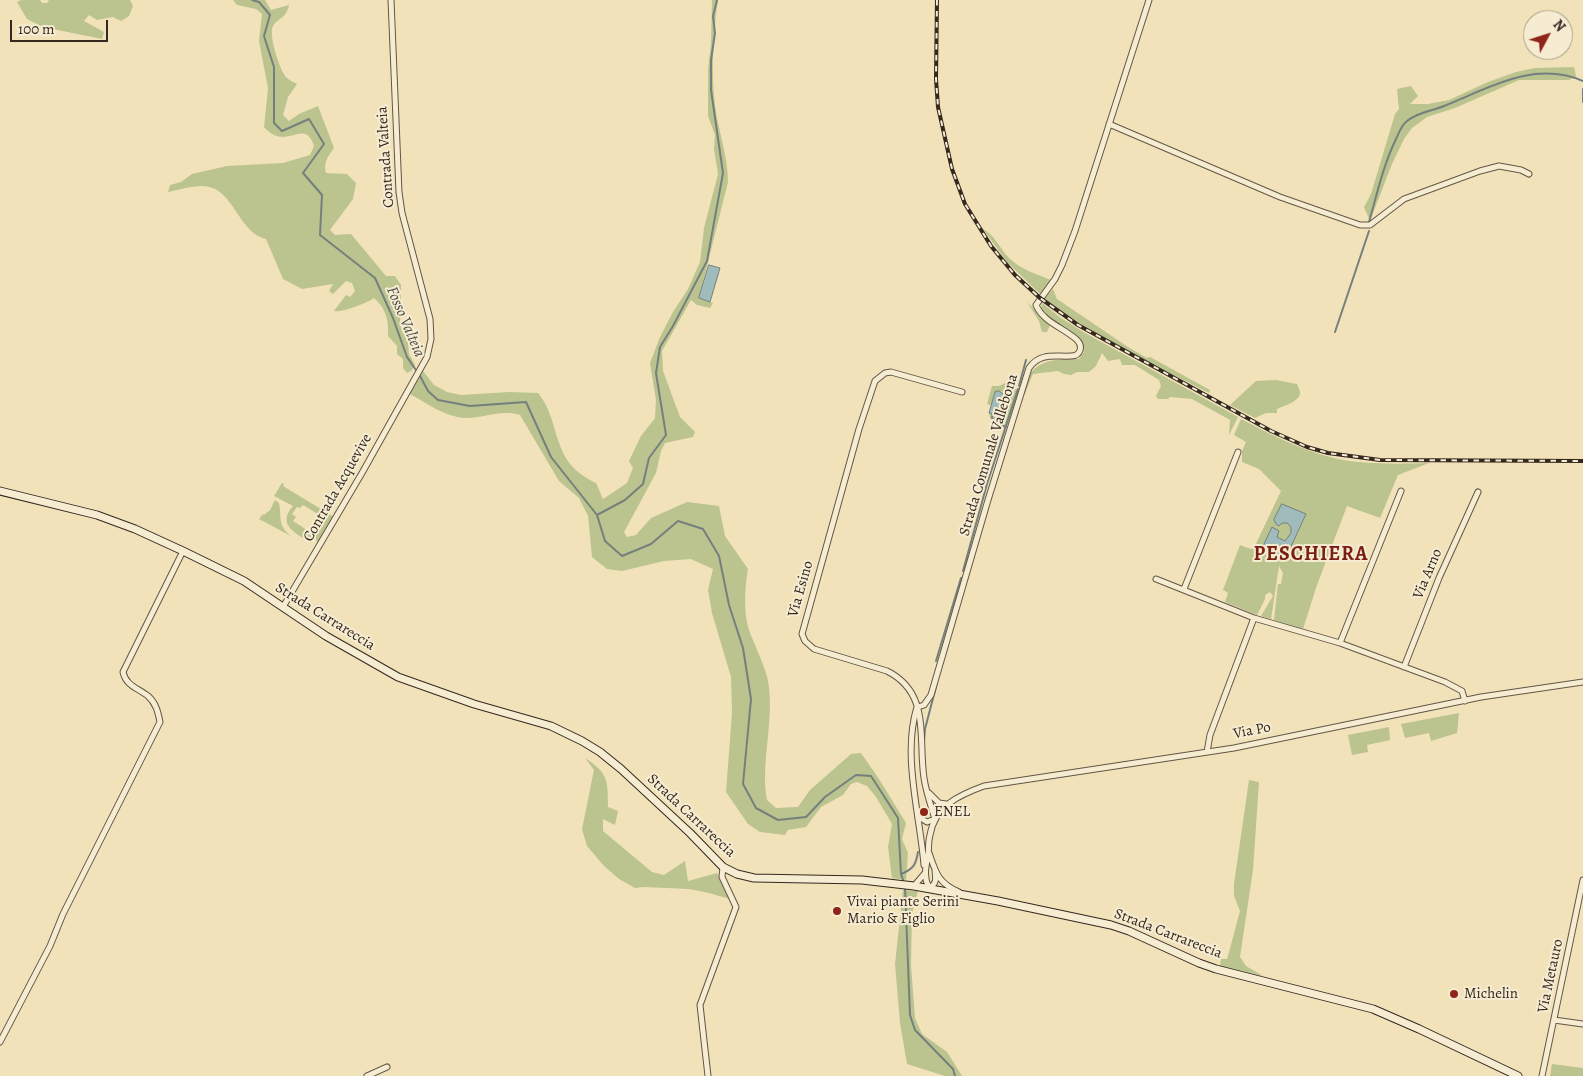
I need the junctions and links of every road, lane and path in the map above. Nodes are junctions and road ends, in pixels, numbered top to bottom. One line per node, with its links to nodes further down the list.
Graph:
1 (390, 0): 5 (street, Contrada Valteia)
2 (1149, 0): 3 (street, Strada Comunale Vallebona)
3 (1110, 124): 4 (street); 20 (street, Strada Comunale Vallebona)
4 (1529, 174)
5 (413, 381): 14 (street, Contrada Acquevive)
6 (962, 392): 20 (street, Via Esino)
7 (1238, 452): 13 (street)
8 (0, 491): 11 (main road, Strada Carrareccia)
9 (1401, 491): 16 (street)
10 (1478, 492): 17 (street, Via Arno)
11 (184, 551): 14 (main road, Strada Carrareccia); 36 (street)
12 (1156, 579): 13 (street)
13 (1184, 589): 15 (street)
14 (283, 607): 27 (main road, Strada Carrareccia)
15 (1254, 618): 16 (street); 21 (street)
16 (1340, 643): 17 (street)
17 (1404, 667): 19 (street)
18 (1583, 682): 19 (street, Via Po)
19 (1465, 701): 21 (street, Via Po)
20 (918, 707): 22 (street, Via Esino); 24 (street)
21 (1207, 752): 23 (street, Via Po)
22 (927, 790): 23 (street); 25 (street, Via Esino)
23 (946, 804): 25 (street, Via Po)
24 (918, 816): 25 (street); 29 (street)
25 (935, 819): 26 (street)
26 (929, 853): 28 (street); 29 (street)
27 (724, 866): 31 (main road, Strada Carrareccia); 39 (street)
28 (935, 870): 32 (street); 33 (street)
29 (925, 873): 31 (street); 32 (street)
30 (1583, 880): 34 (street, Via Metauro)
31 (913, 886): 32 (main road, Strada Carrareccia)
32 (929, 888): 33 (main road, Strada Carrareccia)
33 (966, 895): 40 (main road, Strada Carrareccia)
34 (1554, 1020): 35 (street); 41 (street, Via Metauro)
35 (1583, 1024)
36 (0, 1042)
37 (387, 1068): 38 (street)
38 (367, 1076)
39 (708, 1076)
40 (1518, 1076)
41 (1542, 1076)

